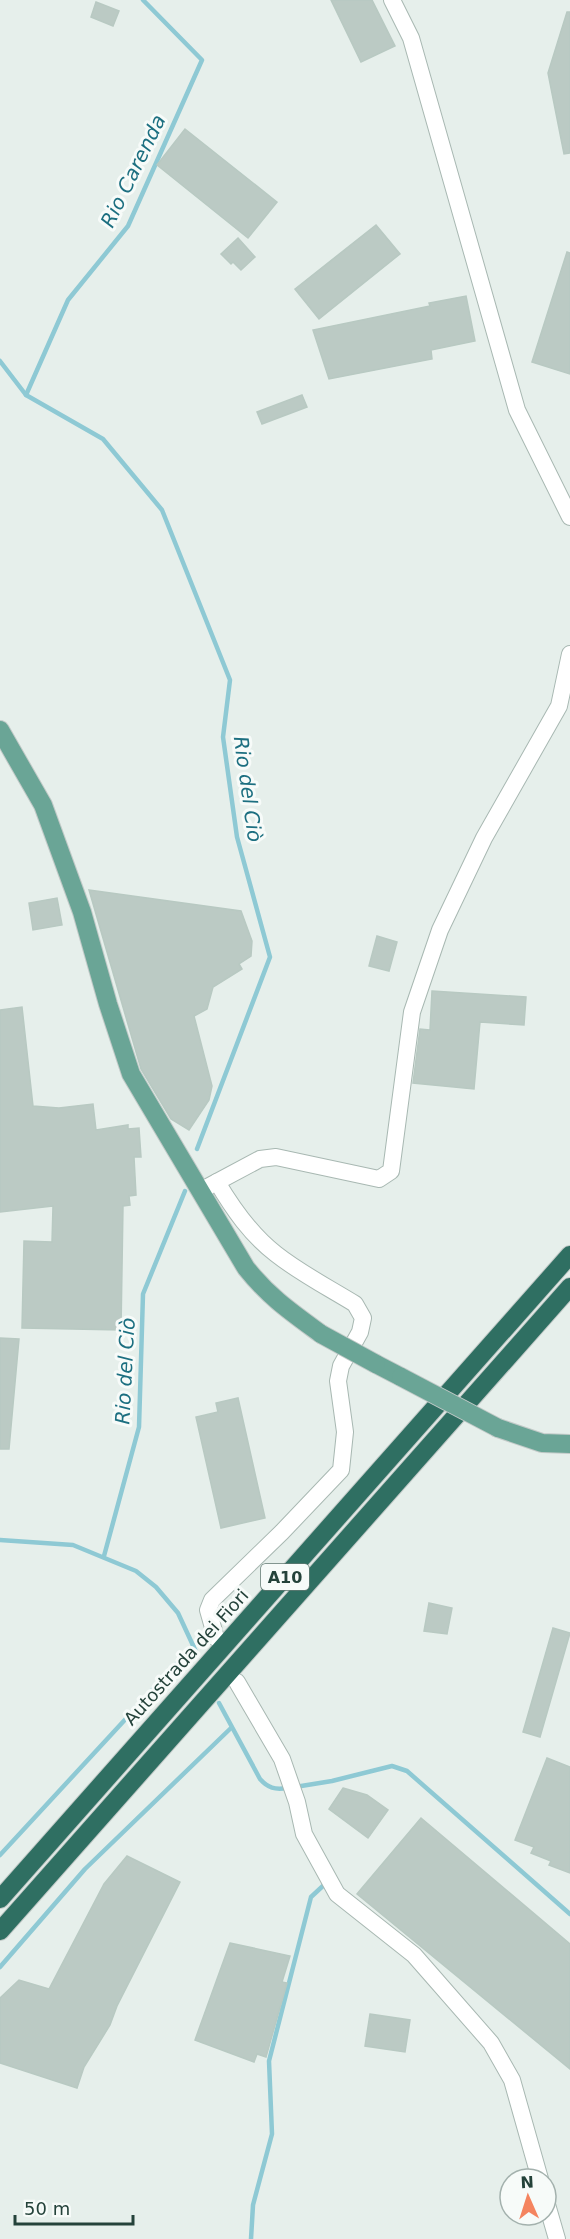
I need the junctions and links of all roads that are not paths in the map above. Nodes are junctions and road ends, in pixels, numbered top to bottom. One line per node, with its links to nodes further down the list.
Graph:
1 (392, 0): 2 (street)
2 (570, 517)
3 (570, 654): 5 (street)
4 (0, 730): 6 (main road)
5 (217, 1182): 6 (street); 10 (street)
6 (200, 1191): 9 (main road, bridge)
7 (570, 1255): 12 (highway, Autostrada dei Fiori / A10)
8 (570, 1287): 13 (highway, A10)
9 (570, 1444)
10 (216, 1638)
11 (237, 1682): 14 (street)
12 (0, 1899)
13 (0, 1931)
14 (537, 2167)

